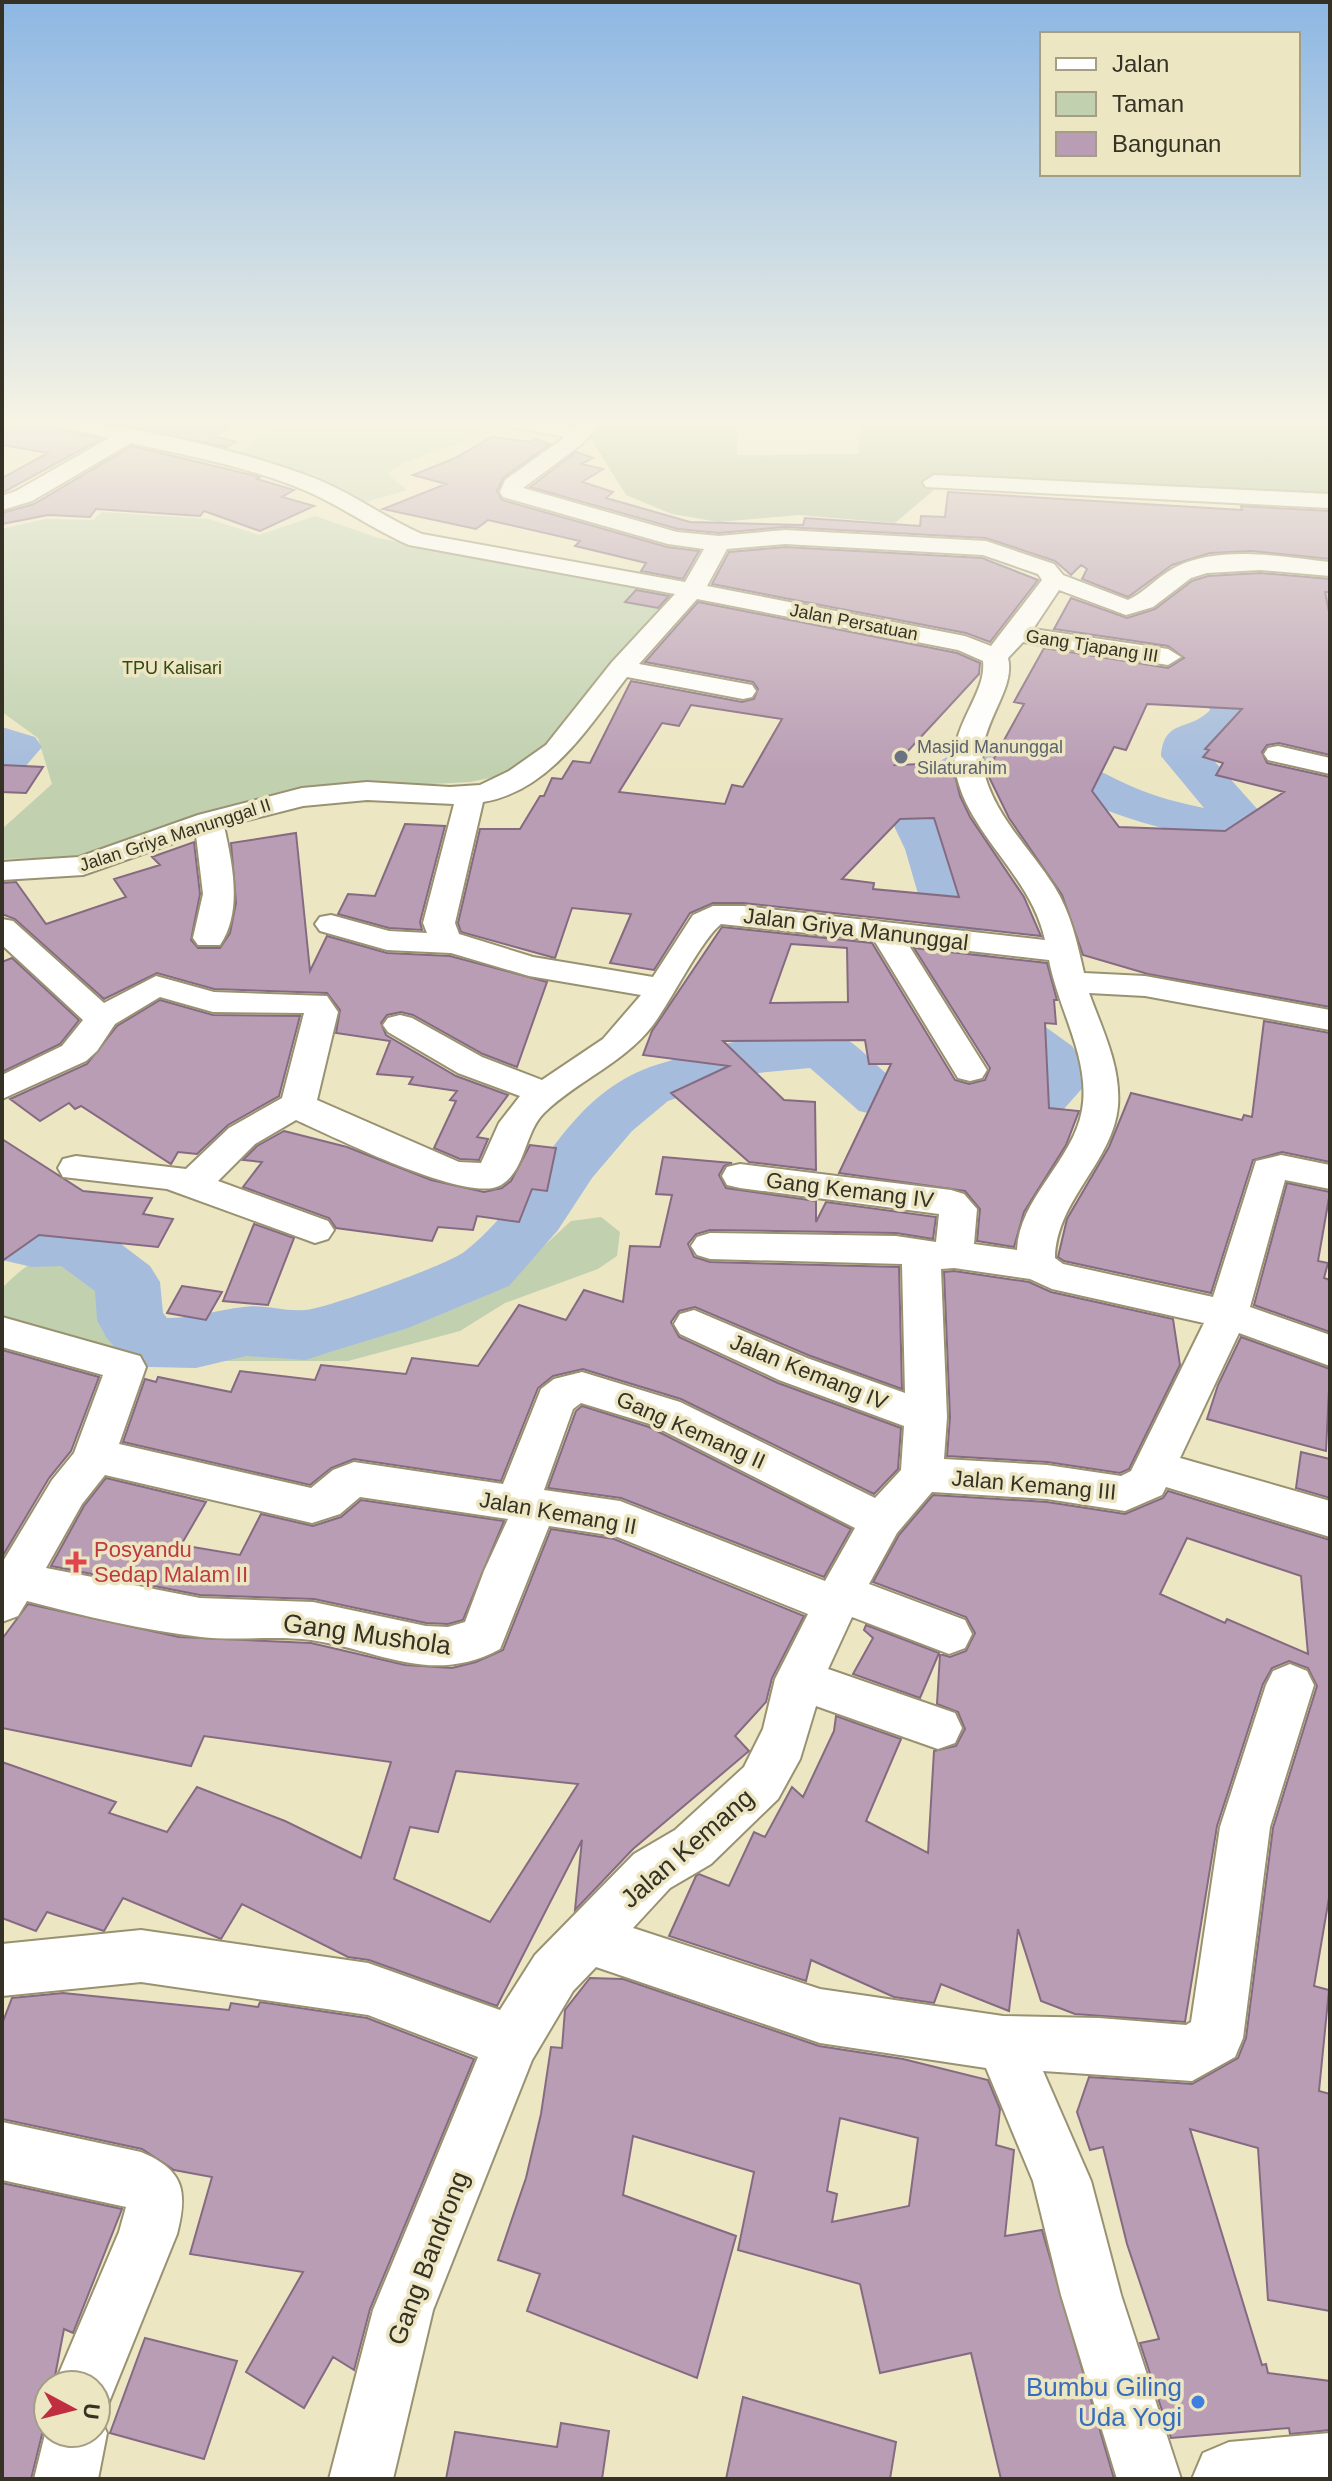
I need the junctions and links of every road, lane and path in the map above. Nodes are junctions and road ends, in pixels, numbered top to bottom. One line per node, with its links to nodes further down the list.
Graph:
1 (412, 538): 8 (street, Jalan Persatuan)
2 (669, 538): 5 (street)
3 (776, 538): 5 (street)
4 (801, 538): 7 (street)
5 (719, 543): 8 (street, Jalan Griya Manunggal II)
6 (1330, 569): 7 (street)
7 (1050, 575): 9 (street)
8 (693, 589): 10 (street, Jalan Persatuan); 12 (street, Jalan Griya Manunggal II)
9 (1017, 634): 10 (street); 11 (street, Gang Tjapang III)
10 (995, 657): 24 (street)
11 (1168, 657)
12 (621, 668): 13 (street); 16 (street, Jalan Griya Manunggal II)
13 (743, 691)
14 (1278, 754): 15 (street)
15 (1330, 766)
16 (470, 796): 17 (street, Jalan Griya Manunggal II); 23 (street)
17 (208, 821): 18 (street, Jalan Griya Manunggal II); 22 (street)
18 (2, 871)
19 (331, 924): 23 (street)
20 (2, 928): 26 (street)
21 (886, 933): 24 (street, Jalan Griya Manunggal); 25 (street, Jalan Griya Manunggal); 29 (street)
22 (209, 938)
23 (453, 944): 25 (street)
24 (1066, 967): 27 (street, Jalan Griya Manunggal); 40 (street)
25 (658, 988): 31 (street, Jalan Griya Manunggal)
26 (101, 1018): 30 (street); 32 (street)
27 (1330, 1020)
28 (400, 1025): 31 (street)
29 (970, 1070)
30 (2, 1088)
31 (544, 1093): 32 (street, Jalan Griya Manunggal)
32 (299, 1103): 36 (street)
33 (76, 1168): 36 (street)
34 (740, 1176): 39 (street, Gang Kemang IV)
35 (1330, 1177): 41 (street, Jalan Kemang III)
36 (193, 1183): 37 (street)
37 (315, 1230)
38 (710, 1246): 39 (street)
39 (940, 1256): 40 (street); 45 (street)
40 (1040, 1267): 41 (street)
41 (1228, 1314): 44 (street); 46 (street, Jalan Kemang III)
42 (694, 1324): 45 (street, Jalan Kemang IV)
43 (2, 1332): 48 (street)
44 (1330, 1351)
45 (926, 1417): 47 (street)
46 (1155, 1467): 47 (street, Jalan Kemang III); 50 (street)
47 (922, 1475): 51 (street, Jalan Kemang)
48 (80, 1476): 49 (street, Jalan Kemang II); 52 (street)
49 (526, 1505): 51 (street, Gang Kemang II); 52 (street, Gang Mushola); 53 (street, Jalan Kemang II)
50 (1330, 1519)
51 (881, 1521): 53 (street, Jalan Kemang)
52 (9, 1592)
53 (840, 1600): 54 (street, Jalan Kemang II); 55 (street, Jalan Kemang)
54 (949, 1634)
55 (799, 1679): 57 (street); 58 (street, Jalan Kemang)
56 (1290, 1685): 61 (street)
57 (938, 1728)
58 (589, 1939): 60 (street, Jalan Kemang); 61 (street)
59 (2, 1970): 60 (street)
60 (512, 2042): 65 (street, Gang Bandrong)
61 (1003, 2043): 68 (street)
62 (2, 2151): 63 (street)
63 (92, 2369)
64 (72, 2449): 67 (street)
65 (363, 2466)
66 (1330, 2470): 69 (street)
67 (66, 2479)
68 (1149, 2479)
69 (1229, 2479)

